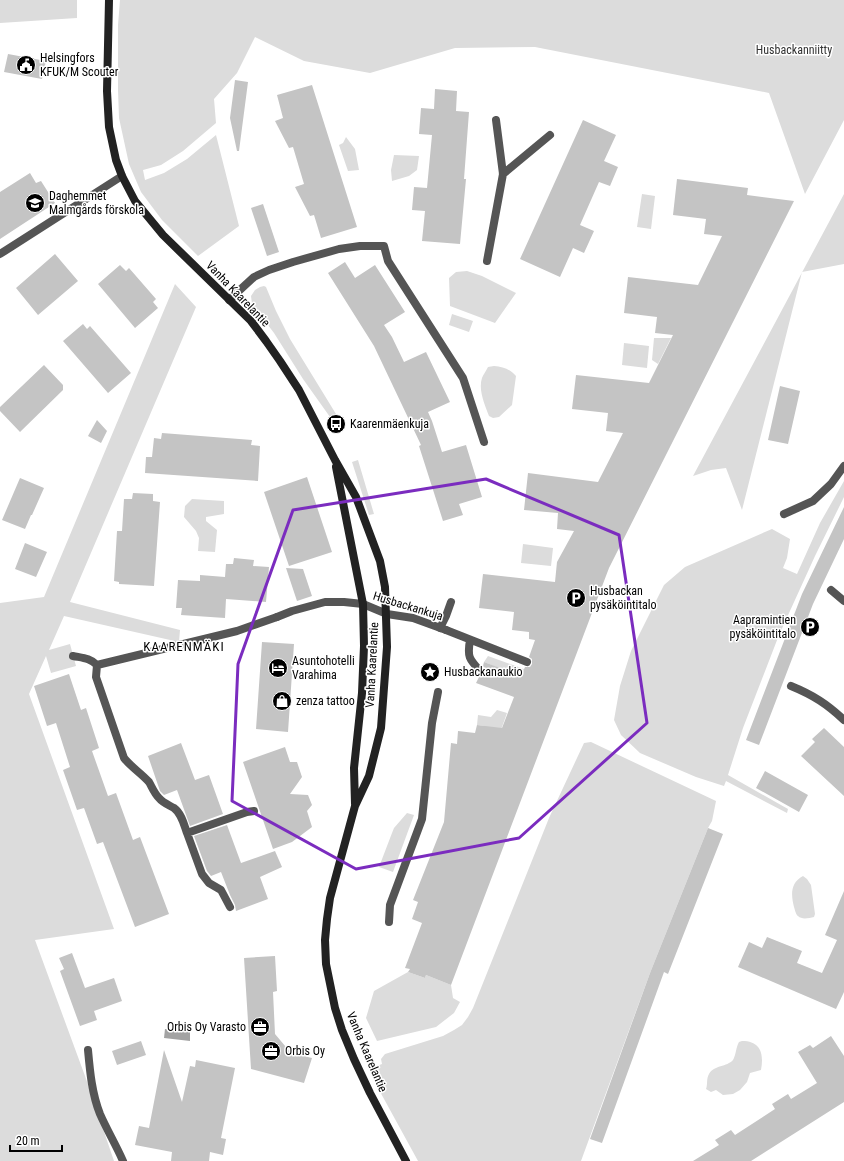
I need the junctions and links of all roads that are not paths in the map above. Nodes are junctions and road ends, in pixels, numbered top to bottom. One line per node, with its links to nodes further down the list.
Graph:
1 (109, 0): 5 (main road, Vanha Kaarelantie)
2 (496, 120): 4 (street)
3 (550, 135): 4 (street)
4 (503, 174): 7 (street)
5 (122, 176): 6 (street); 8 (main road, Vanha Kaarelantie)
6 (0, 254)
7 (487, 261)
8 (229, 300): 9 (street); 10 (main road, Vanha Kaarelantie)
9 (484, 442)
10 (335, 460): 16 (main road, Vanha Kaarelantie); 17 (main road, Vanha Kaarelantie)
11 (844, 466): 12 (street)
12 (784, 514)
13 (831, 590): 14 (street)
14 (844, 601)
15 (450, 602): 18 (street)
16 (363, 604): 17 (street, Husbackankuja); 22 (street); 27 (main road, Vanha Kaarelantie)
17 (387, 614): 18 (street, Husbackankuja); 27 (main road, Vanha Kaarelantie)
18 (443, 629): 19 (street, Husbackankuja)
19 (470, 640): 21 (street, Husbackankuja); 23 (street)
20 (73, 656): 22 (street)
21 (527, 662)
22 (97, 665): 29 (street)
23 (481, 672)
24 (791, 686): 26 (street)
25 (438, 692): 31 (street)
26 (844, 720)
27 (355, 806): 34 (main road, Vanha Kaarelantie)
28 (254, 811): 29 (street)
29 (187, 833): 30 (street)
30 (230, 907)
31 (389, 922)
32 (88, 1050): 33 (street)
33 (123, 1161)
34 (406, 1161)

